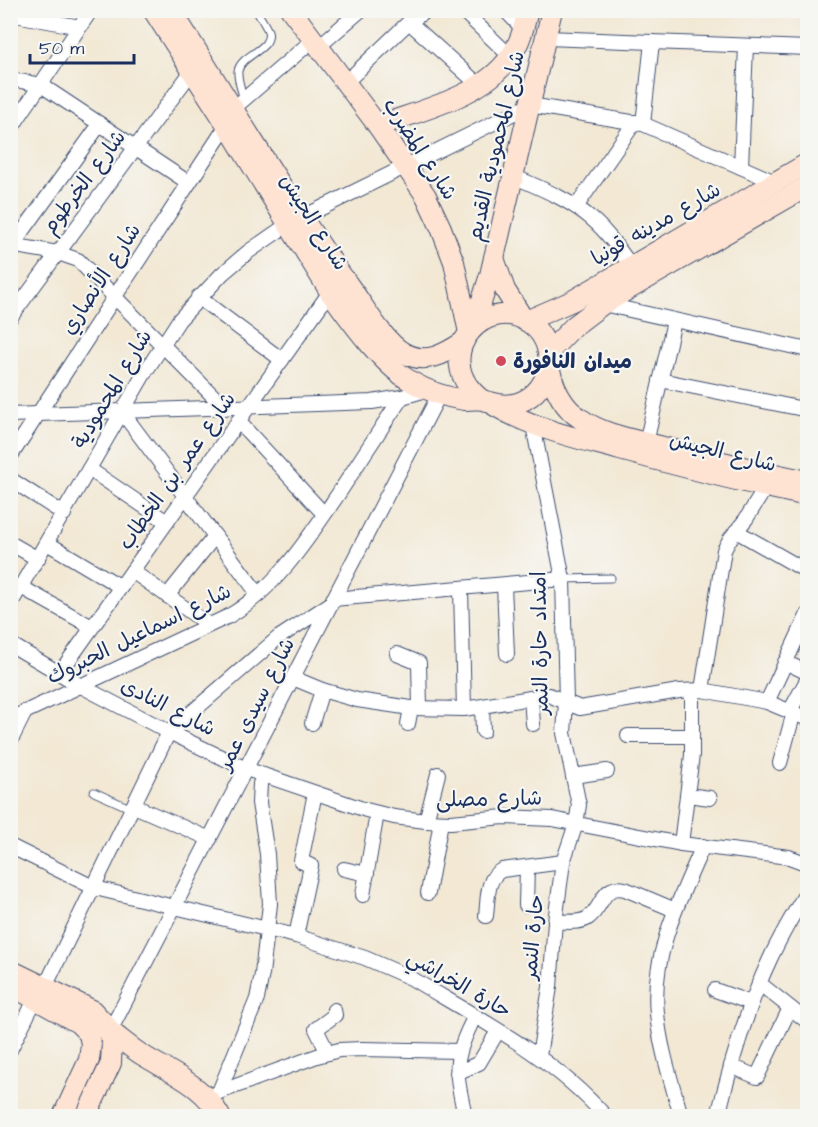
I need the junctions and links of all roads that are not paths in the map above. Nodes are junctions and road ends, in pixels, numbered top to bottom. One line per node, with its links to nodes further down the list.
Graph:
1 (91, 10): 14 (street)
2 (153, 10): 21 (main road, شارع الجيش)
3 (171, 10): 27 (main road, شارع الجيش)
4 (256, 10): 27 (lane)
5 (361, 10): 17 (street, شارع الأنصاري)
6 (427, 10): 13 (street)
7 (462, 10): 20 (street)
8 (505, 10): 12 (street)
9 (552, 10): 15 (main road, شارع المحمودية القديم)
10 (296, 12): 17 (main road, شارع المضرب)
11 (16, 13): 14 (street)
12 (526, 20): 20 (main road, شارع المحمودية القديم)
13 (409, 22): 23 (street); 25 (street)
14 (80, 27): 24 (street)
15 (546, 38): 16 (street); 26 (main road, شارع المحمودية القديم)
16 (652, 42): 18 (street); 28 (street)
17 (315, 44): 23 (main road, شارع المضرب); 27 (street, شارع الأنصاري)
18 (746, 46): 19 (street); 35 (street)
19 (807, 48)
20 (511, 57): 25 (main road, شارع المحمودية القديم)
21 (192, 71): 27 (main road, شارع الجيش); 32 (street, شارع الخرطوم)
22 (10, 79): 24 (street)
23 (345, 83): 30 (main road, شارع المضرب)
24 (41, 85): 29 (street); 31 (street)
25 (480, 86): 30 (main road, شارع المحمودية القديم)
26 (530, 105): 28 (street); 34 (street, شارع المحمودية); 36 (main road, شارع المحمودية القديم)
27 (235, 111): 38 (street, شارع الأنصاري); 41 (main road, شارع الجيش)
28 (639, 123): 35 (street); 40 (street)
29 (100, 124): 32 (street); 42 (street)
30 (378, 126): 34 (main road, شارع المضرب)
31 (10, 130)
32 (136, 148): 38 (street); 43 (street, شارع الخرطوم)
33 (807, 163): 37 (main road, شارع مدينه قونيا)
34 (406, 167): 41 (street, شارع المحمودية); 53 (main road, شارع المضرب)
35 (741, 167): 37 (street)
36 (513, 176): 40 (street); 44 (main road, شارع المحمودية القديم)
37 (775, 182): 45 (main road, شارع مدينه قونيا)
38 (189, 183): 47 (street, شارع الأنصاري)
39 (806, 188): 49 (main road, شارع مدينه قونيا)
40 (576, 207): 45 (street)
41 (295, 221): 46 (main road, شارع الجيش); 48 (street, شارع المحمودية); 53 (main road, شارع الجيش)
42 (11, 246): 43 (street)
43 (58, 253): 47 (street); 50 (street, شارع الخرطوم)
44 (494, 257): 51 (main road, شارع المحمودية القديم); 53 (main road, شارع المحمودية القديم)
45 (631, 266): 51 (main road, شارع مدينه قونيا)
46 (330, 292): 57 (street, شارع عمر بن الخطاب); 59 (main road, شارع الجيش)
47 (114, 297): 54 (street); 67 (street, شارع الأنصاري)
48 (198, 297): 54 (street, شارع المحمودية); 57 (street)
49 (603, 304): 52 (street); 56 (main road, شارع مدينه قونيا)
50 (10, 318)
51 (525, 320): 53 (main road); 56 (main road)
52 (674, 321): 55 (street); 58 (street)
53 (468, 334): 61 (main road)
54 (161, 345): 63 (street); 65 (street, شارع المحمودية)
55 (803, 346)
56 (549, 358): 61 (main road); 70 (main road, شارع الجيش)
57 (282, 360): 62 (street, شارع عمر بن الخطاب)
58 (660, 380): 64 (street); 70 (street)
59 (432, 392): 60 (street); 61 (main road, شارع الجيش); 96 (street, شارع سيدى عمر)
60 (402, 398): 62 (street); 79 (street, شارع اسماعيل الحبروك)
61 (488, 402): 69 (main road, شارع الجيش)
62 (248, 407): 63 (street); 68 (street, شارع عمر بن الخطاب)
63 (225, 408): 65 (street)
64 (807, 410)
65 (122, 412): 67 (street); 72 (street, شارع المحمودية); 76 (street)
66 (10, 415): 67 (street)
67 (38, 415): 71 (street, شارع الأنصاري)
68 (238, 421): 76 (street, شارع عمر بن الخطاب); 79 (street)
69 (533, 425): 75 (main road, شارع الجيش); 89 (street, امتداد حارة النمر)
70 (646, 443): 74 (main road, شارع الجيش)
71 (10, 457)
72 (89, 469): 78 (street, شارع المحمودية); 80 (street)
73 (10, 479): 78 (street)
74 (807, 482)
75 (766, 487): 77 (main road, شارع الجيش); 81 (street)
76 (184, 496): 80 (street, شارع عمر بن الخطاب); 82 (street)
77 (807, 496)
78 (64, 514): 84 (street, شارع المحمودية)
79 (324, 514): 94 (street, شارع اسماعيل الحبروك)
80 (166, 522): 86 (street, شارع عمر بن الخطاب)
81 (736, 531): 87 (street); 111 (street)
82 (215, 536): 94 (street); 95 (street)
83 (10, 543): 85 (street)
84 (47, 543): 85 (street, شارع المحمودية); 92 (street)
85 (38, 559): 91 (street, شارع المحمودية)
86 (132, 570): 92 (street, شارع عمر بن الخطاب); 95 (street)
87 (807, 572)
88 (611, 578): 89 (lane)
89 (563, 579): 90 (street); 113 (street, امتداد حارة النمر)
90 (504, 585): 93 (street); 103 (street)
91 (21, 587): 97 (street, شارع المحمودية); 100 (street)
92 (121, 587): 100 (street, شارع عمر بن الخطاب)
93 (461, 589): 96 (street); 117 (street)
94 (259, 595): 99 (street, شارع اسماعيل الحبروك)
95 (168, 596): 99 (street)
96 (332, 601): 107 (street, شارع سيدى عمر); 126 (street)
97 (10, 605)
98 (806, 620): 104 (street)
99 (209, 625): 109 (street, شارع اسماعيل الحبروك)
100 (92, 627): 106 (street, شارع عمر بن الخطاب)
101 (10, 644): 106 (street, شارع النادى)
102 (397, 654): 116 (street)
103 (507, 654)
104 (785, 662): 105 (street); 114 (street)
105 (807, 673)
106 (59, 674): 109 (street, شارع النادى)
107 (292, 678): 110 (street); 131 (street, شارع سيدى عمر)
108 (807, 678): 119 (street)
109 (81, 686): 118 (street, شارع اسماعيل الحبروك); 126 (street, شارع النادى)
110 (322, 690): 116 (street); 122 (street)
111 (697, 691): 113 (street); 114 (street); 128 (street)
112 (531, 698): 113 (street); 115 (street); 124 (street)
113 (566, 702): 135 (street, امتداد حارة النمر)
114 (767, 702): 119 (street)
115 (482, 707): 117 (street); 125 (street)
116 (415, 708): 117 (street); 123 (street)
117 (464, 709)
118 (25, 712): 120 (street, شارع اسماعيل الحبروك); 129 (street)
119 (792, 712): 121 (street); 130 (street)
120 (10, 719)
121 (807, 719)
122 (312, 723)
123 (408, 724)
124 (533, 724)
125 (483, 731)
126 (169, 732): 131 (street, شارع النادى); 140 (street)
127 (628, 736): 128 (street)
128 (692, 736): 138 (street)
129 (10, 742)
130 (780, 763)
131 (246, 769): 134 (street, شارع مصلى); 145 (street, شارع سيدى عمر)
132 (608, 771): 135 (street)
133 (438, 774): 142 (street)
134 (263, 775): 137 (street, شارع مصلى); 163 (street)
135 (573, 776): 144 (street, امتداد حارة النمر)
136 (94, 792): 140 (lane)
137 (315, 793): 141 (street, شارع مصلى); 164 (street)
138 (688, 795): 139 (street); 146 (street)
139 (710, 798)
140 (133, 807): 145 (street); 154 (street)
141 (377, 813): 142 (street, شارع مصلى); 153 (street)
142 (426, 821): 143 (street, شارع مصلى)
143 (441, 822): 144 (street, شارع مصلى); 156 (street)
144 (576, 824): 146 (street, شارع مصلى); 149 (street, حارة النمر)
145 (210, 839): 159 (street, شارع سيدى عمر)
146 (681, 844): 148 (street, شارع مصلى)
147 (10, 846): 154 (street, حارة الخراشي)
148 (703, 846): 150 (street, شارع مصلى); 160 (street)
149 (563, 862): 151 (street); 162 (street, حارة النمر)
150 (807, 864)
151 (527, 867): 158 (street); 161 (street)
152 (344, 869): 153 (street)
153 (366, 874): 157 (street)
154 (95, 888): 159 (street, حارة الخراشي); 169 (street)
155 (807, 890): 166 (street)
156 (428, 893)
157 (363, 895)
158 (526, 905)
159 (174, 908): 163 (street, حارة الخراشي); 175 (street, شارع سيدى عمر)
160 (675, 910): 162 (street); 190 (street)
161 (486, 916)
162 (555, 922): 180 (street, حارة النمر)
163 (268, 930): 164 (street, حارة الخراشي); 183 (street)
164 (297, 936): 173 (street, حارة الخراشي)
165 (10, 970): 169 (main road)
166 (759, 983): 170 (street); 171 (street)
167 (10, 985): 169 (main road)
168 (715, 990): 170 (street)
169 (40, 993): 175 (main road); 177 (street); 185 (main road)
170 (751, 1003): 181 (street)
171 (790, 1008): 174 (street); 181 (street)
172 (334, 1010): 179 (street)
173 (475, 1016): 176 (street, حارة الخراشي); 178 (street)
174 (807, 1022)
175 (110, 1031): 183 (main road); 186 (main road)
176 (498, 1031): 180 (street, حارة الخراشي); 182 (street)
177 (10, 1050)
178 (459, 1051): 179 (street); 182 (street)
179 (328, 1053): 183 (street)
180 (539, 1056): 189 (street, حارة الخراشي)
181 (731, 1066): 184 (street)
182 (457, 1072): 188 (street)
183 (213, 1095): 187 (main road)
184 (722, 1115)
185 (63, 1116)
186 (86, 1116)
187 (220, 1116)
188 (465, 1116)
189 (605, 1116)
190 (681, 1116)

